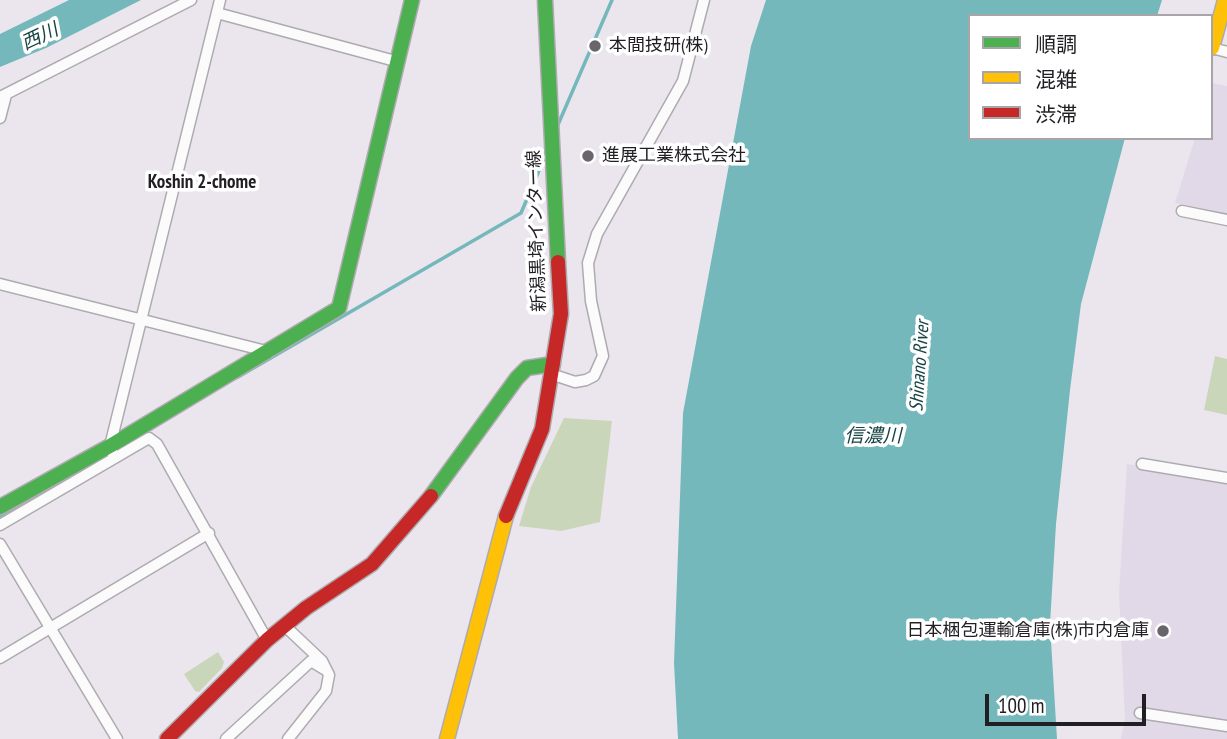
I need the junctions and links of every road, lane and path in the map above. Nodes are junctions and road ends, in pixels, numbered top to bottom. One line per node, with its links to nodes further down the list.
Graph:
1 (191, 0): 10 (street)
2 (220, 0): 7 (street)
3 (412, 0): 9 (street)
4 (545, 0): 17 (street, 新潟黒埼インター線)
5 (704, 0): 17 (street)
6 (1225, 0): 8 (street)
7 (217, 13): 9 (street); 15 (street)
8 (1213, 44)
9 (399, 62): 16 (street)
10 (3, 96): 11 (street)
11 (0, 118)
12 (1182, 211): 13 (street)
13 (1227, 220)
14 (0, 284): 15 (street)
15 (140, 319): 16 (street); 18 (street)
16 (270, 352): 18 (street)
17 (552, 369): 25 (street); 36 (street, 新潟黒埼インター線)
18 (112, 452): 21 (street); 22 (street); 23 (street)
19 (1142, 464): 20 (street)
20 (1227, 478)
21 (0, 507)
22 (0, 525)
23 (209, 533): 26 (street); 27 (street)
24 (0, 544): 26 (street)
25 (286, 627): 27 (street); 29 (street)
26 (51, 628): 28 (street); 33 (street)
27 (267, 640): 32 (street)
28 (0, 658)
29 (327, 670): 34 (street); 35 (street)
30 (1140, 713): 31 (street)
31 (1227, 726)
32 (170, 738)
33 (117, 739)
34 (226, 739)
35 (288, 739)
36 (447, 739)

